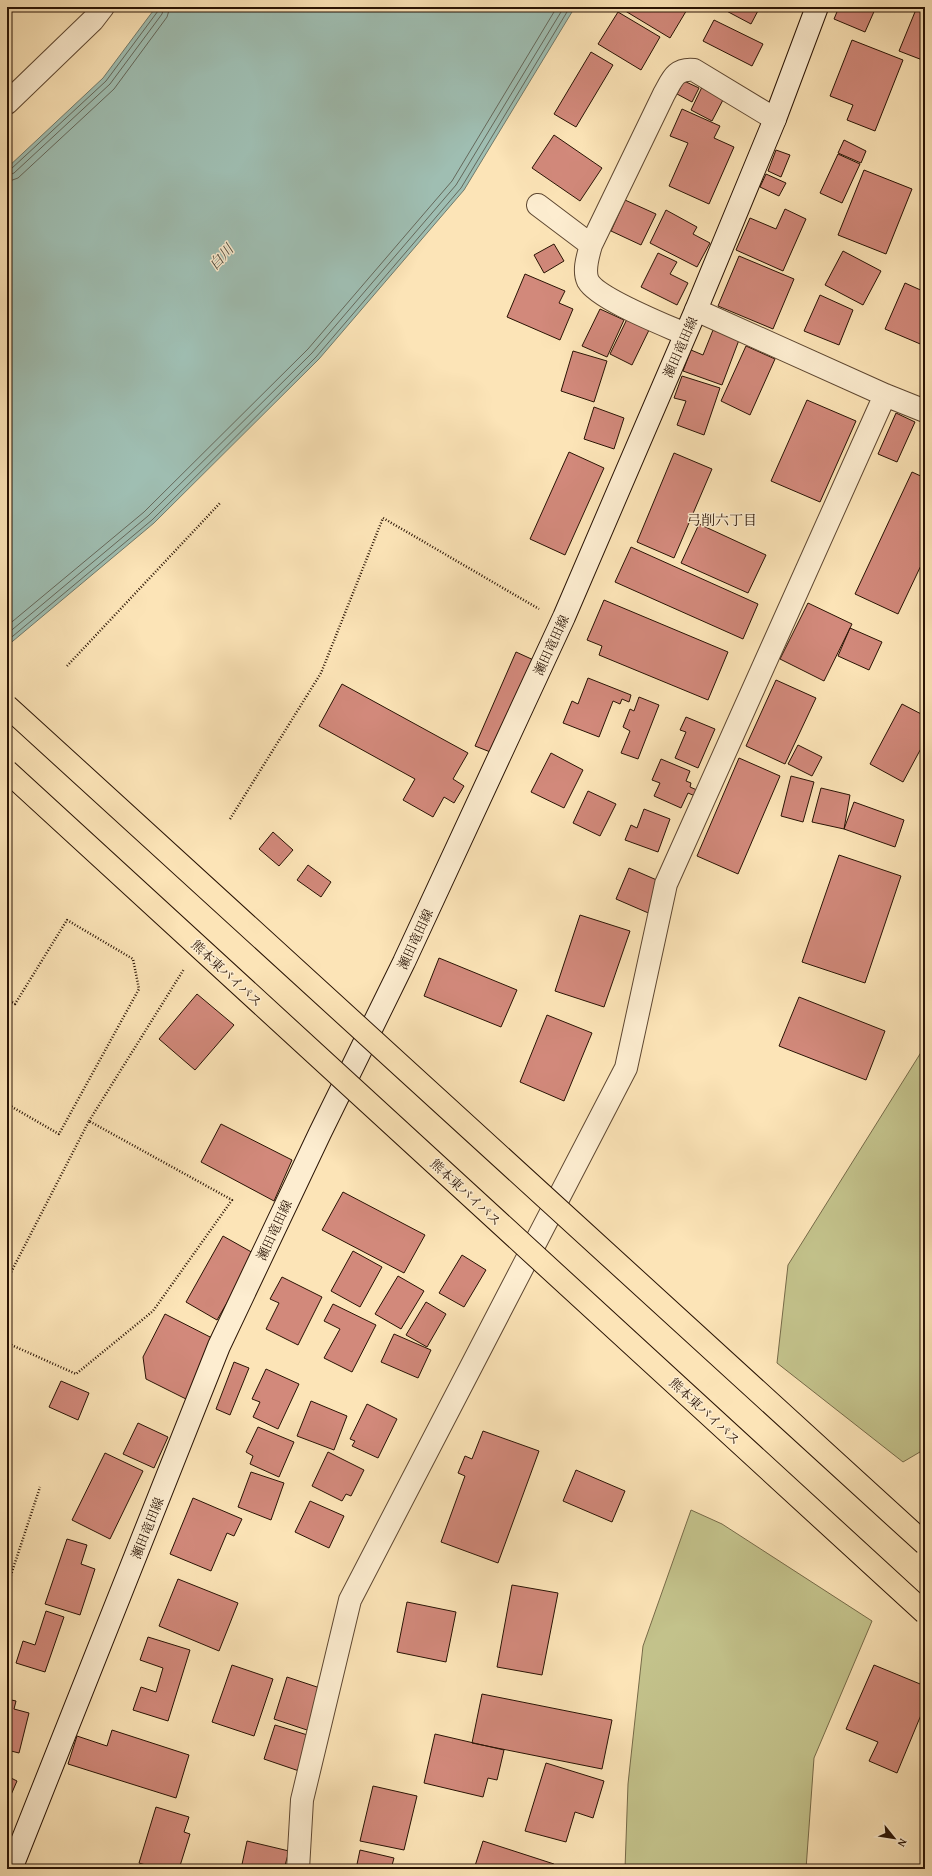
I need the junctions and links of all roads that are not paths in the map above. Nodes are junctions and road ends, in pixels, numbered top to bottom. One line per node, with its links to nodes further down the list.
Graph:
1 (103, 7): 3 (street)
2 (817, 7): 4 (street, 瀬田竜田線)
3 (7, 103)
4 (775, 119): 6 (street); 7 (street, 瀬田竜田線)
5 (538, 205): 6 (street)
6 (591, 245): 8 (street)
7 (696, 310): 8 (street, 瀬田竜田線); 9 (street)
8 (685, 334): 15 (street, 瀬田竜田線)
9 (885, 395): 10 (street); 16 (street)
10 (925, 411)
11 (7, 706): 13 (highway, bridge)
12 (7, 771): 14 (highway, 熊本東バイパス, bridge)
13 (925, 1544)
14 (925, 1613)
15 (11, 1869)
16 (298, 1869)

